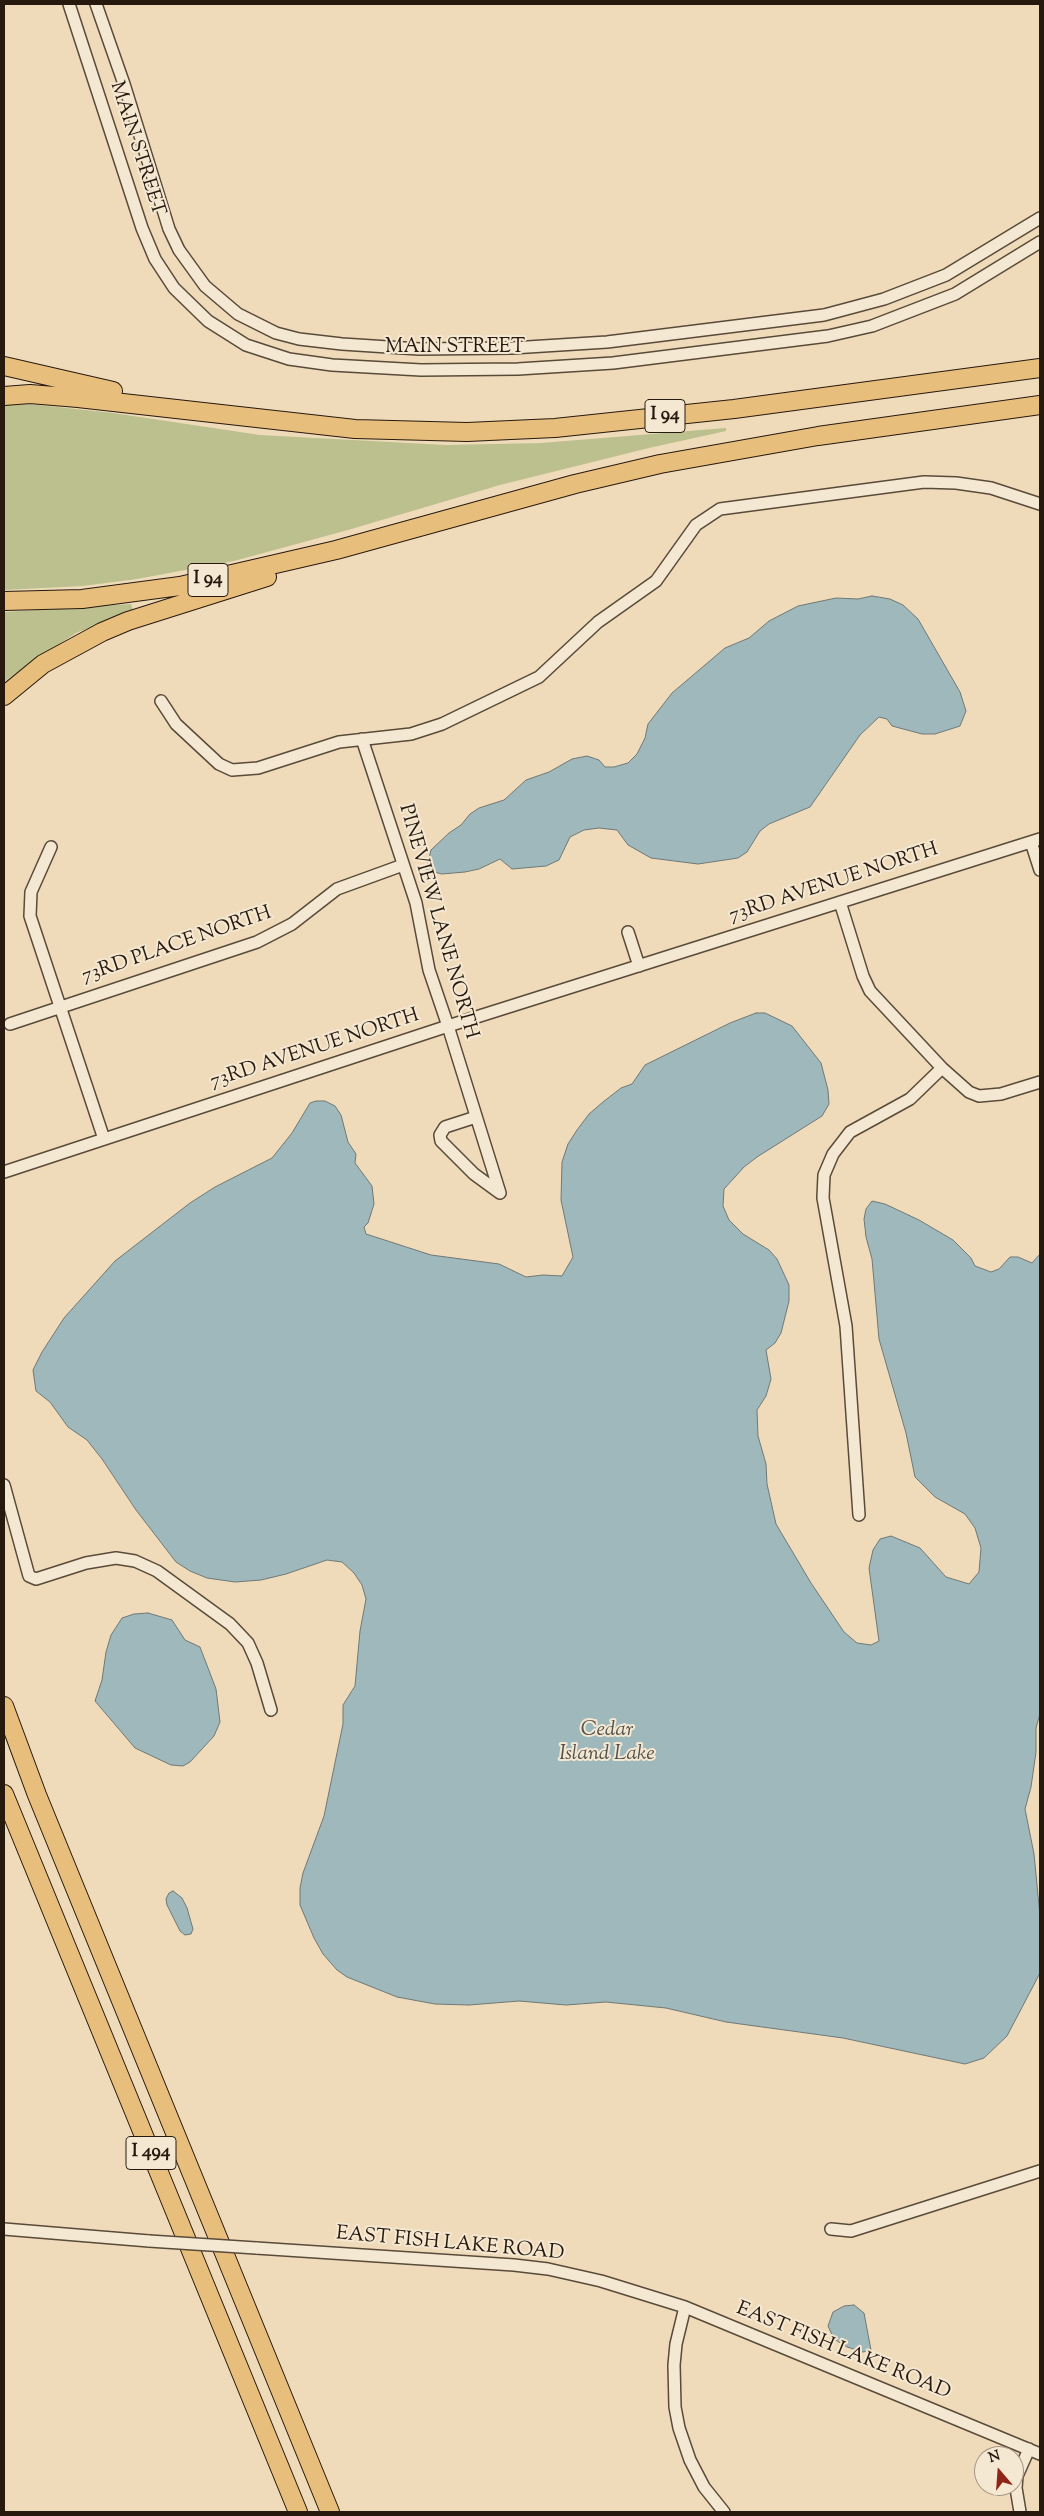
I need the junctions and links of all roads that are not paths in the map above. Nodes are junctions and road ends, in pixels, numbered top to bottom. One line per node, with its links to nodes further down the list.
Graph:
1 (69, 4): 4 (street, MAIN STREET)
2 (96, 4): 3 (street, MAIN STREET)
3 (1040, 218)
4 (1040, 242)
5 (4, 366): 9 (highway, I 94)
6 (1040, 368): 9 (highway, I 94)
7 (4, 396): 9 (highway)
8 (1040, 405): 11 (highway, I 94)
9 (288, 421)
10 (1040, 504): 15 (street)
11 (408, 530): 12 (highway, I 94); 13 (highway)
12 (4, 601)
13 (4, 696)
14 (161, 701): 15 (street)
15 (362, 739): 18 (street, PINEVIEW LANE NORTH)
16 (1036, 840): 19 (street); 20 (street, 73RD AVENUE NORTH)
17 (51, 846): 23 (street)
18 (403, 865): 23 (street, 73RD PLACE NORTH); 25 (street, PINEVIEW LANE NORTH)
19 (1040, 870)
20 (840, 902): 22 (street, 73RD AVENUE NORTH); 26 (street)
21 (628, 932): 22 (street)
22 (639, 966): 25 (street, 73RD AVENUE NORTH)
23 (60, 1007): 24 (street, 73RD PLACE NORTH); 29 (street)
24 (10, 1024)
25 (448, 1026): 28 (street, PINEVIEW LANE NORTH); 29 (street, 73RD AVENUE NORTH)
26 (942, 1068): 27 (street); 32 (street)
27 (1040, 1082)
28 (476, 1117): 28 (street, PINEVIEW LANE NORTH)
29 (104, 1139): 30 (street, 73RD AVENUE NORTH)
30 (4, 1172)
31 (4, 1485): 34 (street)
32 (859, 1516)
33 (4, 1706): 43 (highway, I 494)
34 (271, 1710)
35 (4, 1794): 42 (highway, I 494)
36 (1039, 2173): 38 (street)
37 (4, 2229): 39 (street, EAST FISH LAKE ROAD, bridge)
38 (831, 2229)
39 (685, 2308): 40 (street, EAST FISH LAKE ROAD); 44 (street)
40 (1029, 2449): 41 (street, EAST FISH LAKE ROAD); 45 (street)
41 (1040, 2454)
42 (298, 2512)
43 (330, 2512)
44 (724, 2512)
45 (1020, 2512)

